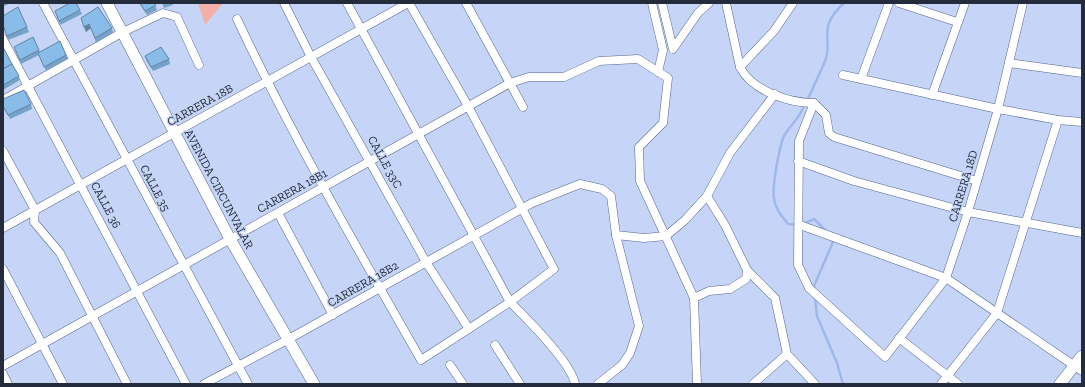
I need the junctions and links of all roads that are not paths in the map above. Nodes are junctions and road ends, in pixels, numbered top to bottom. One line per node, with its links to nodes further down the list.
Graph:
1 (43, 3): 22 (street, CALLE 35)
2 (107, 3): 19 (main road, AVENIDA CIRCUNVALAR)
3 (284, 3): 21 (street, CALLE 33C)
4 (348, 3): 18 (street)
5 (409, 3): 18 (street, CARRERA 18B); 37 (street)
6 (466, 3): 31 (street)
7 (652, 3): 26 (street)
8 (662, 3): 9 (street)
9 (710, 3)
10 (726, 3): 25 (street)
11 (793, 3): 25 (street)
12 (889, 3): 29 (street)
13 (898, 3): 17 (street)
14 (965, 3): 17 (street)
15 (1023, 3): 23 (street, CARRERA 18D)
16 (237, 19): 30 (street)
17 (957, 22): 34 (street)
18 (362, 29): 21 (street, CARRERA 18B); 43 (street)
19 (123, 32): 22 (street); 24 (street); 42 (main road, AVENIDA CIRCUNVALAR)
20 (3, 39): 32 (street, CALLE 36)
21 (311, 57): 30 (street, CARRERA 18B); 46 (street, CALLE 33C)
22 (74, 60): 32 (street); 45 (street, CALLE 35)
23 (1009, 63): 27 (street); 39 (street, CARRERA 18D)
24 (199, 65)
25 (740, 67): 33 (street)
26 (658, 72): 31 (street, CARRERA 18B1); 62 (street)
27 (1082, 73)
28 (843, 75): 29 (street)
29 (861, 80): 34 (street)
30 (266, 82): 42 (street, CARRERA 18B); 50 (street)
31 (510, 83): 37 (street, CARRERA 18B1); 38 (street)
32 (28, 86): 35 (street); 49 (street, CALLE 36)
33 (775, 94): 36 (street); 51 (street)
34 (932, 95): 39 (street)
35 (3, 100)
36 (814, 103): 47 (street); 48 (street)
37 (468, 106): 43 (street, CARRERA 18B1); 52 (street)
38 (523, 107)
39 (998, 109): 40 (street); 48 (street, CARRERA 18D)
40 (1058, 120): 41 (street); 56 (street)
41 (1082, 122)
42 (175, 132): 45 (street, CARRERA 18B); 63 (main road, AVENIDA CIRCUNVALAR)
43 (419, 134): 46 (street, CARRERA 18B1); 60 (street)
44 (3, 151): 53 (street)
45 (126, 159): 49 (street, CARRERA 18B); 65 (street, CALLE 35)
46 (371, 160): 50 (street, CARRERA 18B1); 64 (street, CALLE 33C)
47 (798, 161): 54 (street); 57 (street)
48 (977, 180): 54 (street, CARRERA 18D)
49 (82, 184): 53 (street, CARRERA 18B); 70 (street, CALLE 36)
50 (324, 186): 55 (street, CARRERA 18B1); 69 (street)
51 (707, 196): 62 (street); 67 (street)
52 (522, 208): 60 (street, CARRERA 18B2); 61 (street, CARRERA 18B2); 72 (street)
53 (35, 210): 58 (street, CARRERA 18B); 75 (street)
54 (968, 212): 56 (street); 68 (street, CARRERA 18D)
55 (278, 213): 63 (street, CARRERA 18B1); 74 (street)
56 (1027, 223): 59 (street); 73 (street)
57 (800, 225): 68 (street); 77 (street, CARRERA 18D)
58 (3, 228)
59 (1082, 233)
60 (474, 235): 64 (street, CARRERA 18B2); 72 (street)
61 (616, 235): 62 (street); 99 (street, CARRERA 18B2)
62 (666, 236): 71 (street)
63 (230, 239): 65 (street, CARRERA 18B1); 78 (main road, AVENIDA CIRCUNVALAR)
64 (426, 262): 69 (street, CARRERA 18B2); 76 (street, CALLE 33C)
65 (183, 265): 70 (street, CARRERA 18B1); 85 (street, CALLE 35)
66 (3, 269): 79 (street)
67 (747, 270): 71 (street); 81 (street)
68 (946, 278): 73 (street); 77 (street, CARRERA 18D)
69 (379, 288): 74 (street, CARRERA 18B2); 76 (street)
70 (138, 291): 75 (street, CARRERA 18B1); 92 (street, CALLE 36)
71 (694, 298): 100 (street)
72 (510, 302): 76 (street); 98 (street)
73 (997, 313): 86 (street); 88 (street)
74 (333, 315): 78 (street, CARRERA 18B2)
75 (92, 316): 79 (street, CARRERA 18B1); 91 (street)
76 (469, 329)
77 (899, 338): 88 (street)
78 (287, 340): 85 (street, CARRERA 18B2); 95 (main road, AVENIDA CIRCUNVALAR)
79 (43, 344): 84 (street, CARRERA 18B1); 90 (street)
80 (495, 345): 97 (street)
81 (787, 354): 101 (street); 102 (street)
82 (1082, 356): 86 (main road)
83 (450, 365): 96 (street)
84 (3, 366)
85 (238, 366): 93 (street, CARRERA 18B2); 94 (street, CALLE 35)
86 (1078, 368): 105 (main road)
87 (3, 374): 89 (street)
88 (947, 376): 103 (street); 104 (street)
89 (8, 384)
90 (63, 384)
91 (128, 384)
92 (186, 384)
93 (204, 384)
94 (248, 384)
95 (314, 384)
96 (464, 384)
97 (520, 384)
98 (575, 384)
99 (598, 384)
100 (697, 384)
101 (753, 384)
102 (815, 384)
103 (941, 384)
104 (958, 384)
105 (1060, 384)

